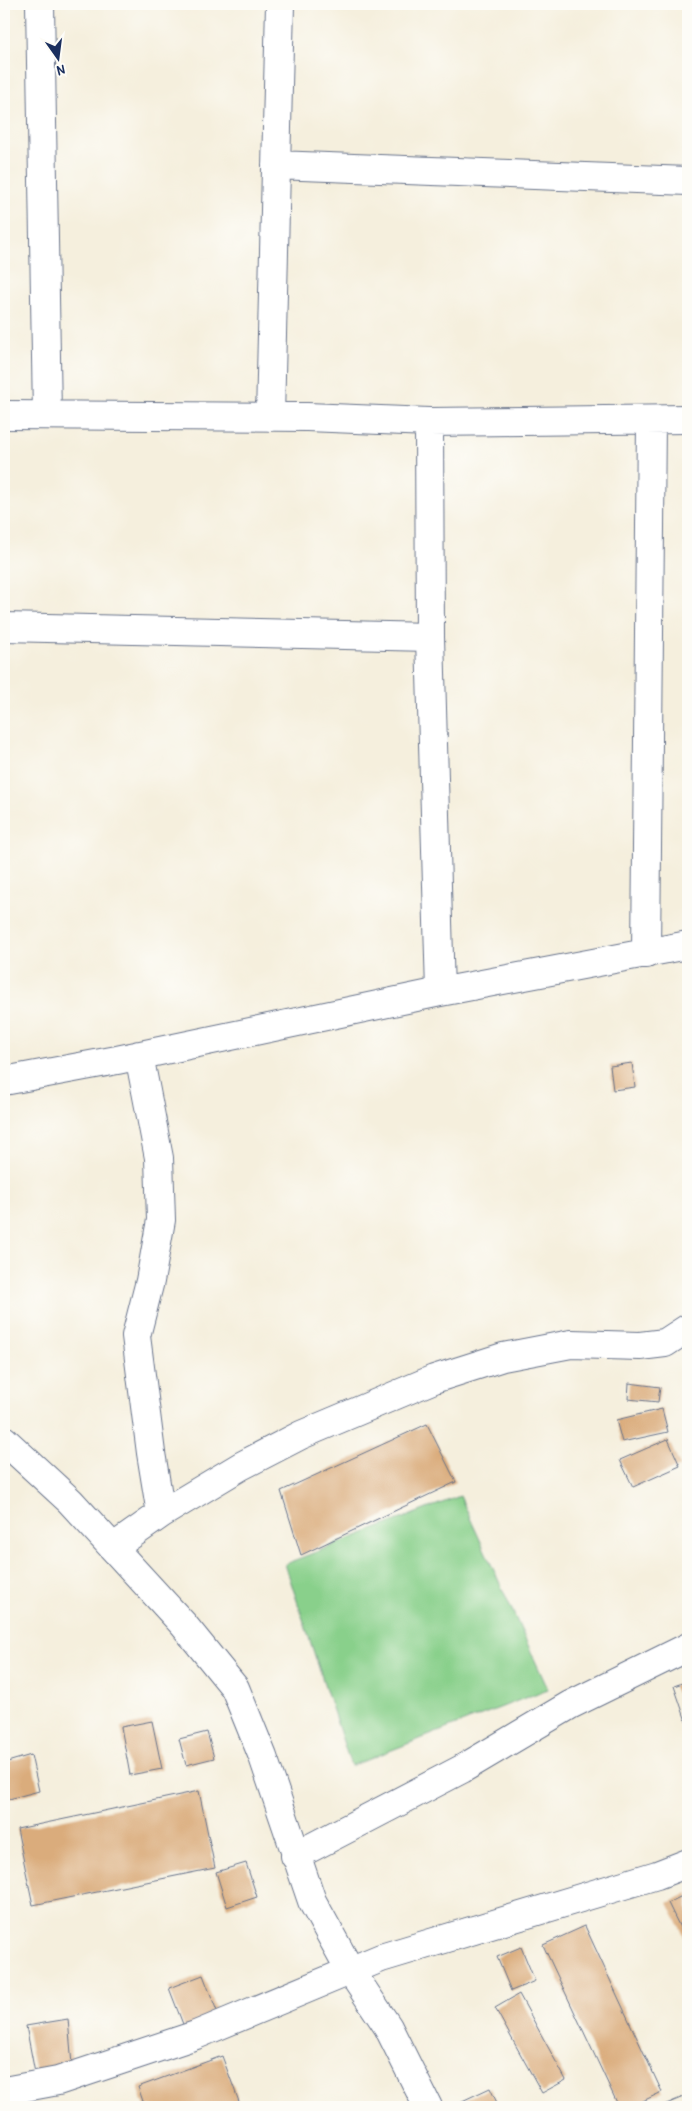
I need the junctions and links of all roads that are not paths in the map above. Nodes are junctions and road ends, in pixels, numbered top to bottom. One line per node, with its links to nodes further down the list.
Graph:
1 (40, 4): 6 (street)
2 (280, 4): 3 (street)
3 (276, 165): 4 (street); 7 (street)
4 (688, 181)
5 (4, 415): 6 (street)
6 (47, 415): 7 (street)
7 (270, 417): 10 (street)
8 (688, 419): 9 (street)
9 (651, 420): 10 (street); 14 (street)
10 (429, 422): 12 (street)
11 (4, 627): 12 (street)
12 (430, 637): 15 (street)
13 (688, 945): 14 (street)
14 (646, 954): 15 (street)
15 (440, 992): 16 (street)
16 (139, 1055): 17 (street); 20 (street)
17 (4, 1081)
18 (688, 1328): 20 (street)
19 (4, 1440): 21 (street)
20 (162, 1514): 21 (street)
21 (114, 1547): 23 (street)
22 (688, 1647): 23 (street)
23 (296, 1856): 25 (street)
24 (688, 1863): 25 (street)
25 (350, 1970): 26 (street); 27 (street)
26 (4, 2091)
27 (428, 2107)

